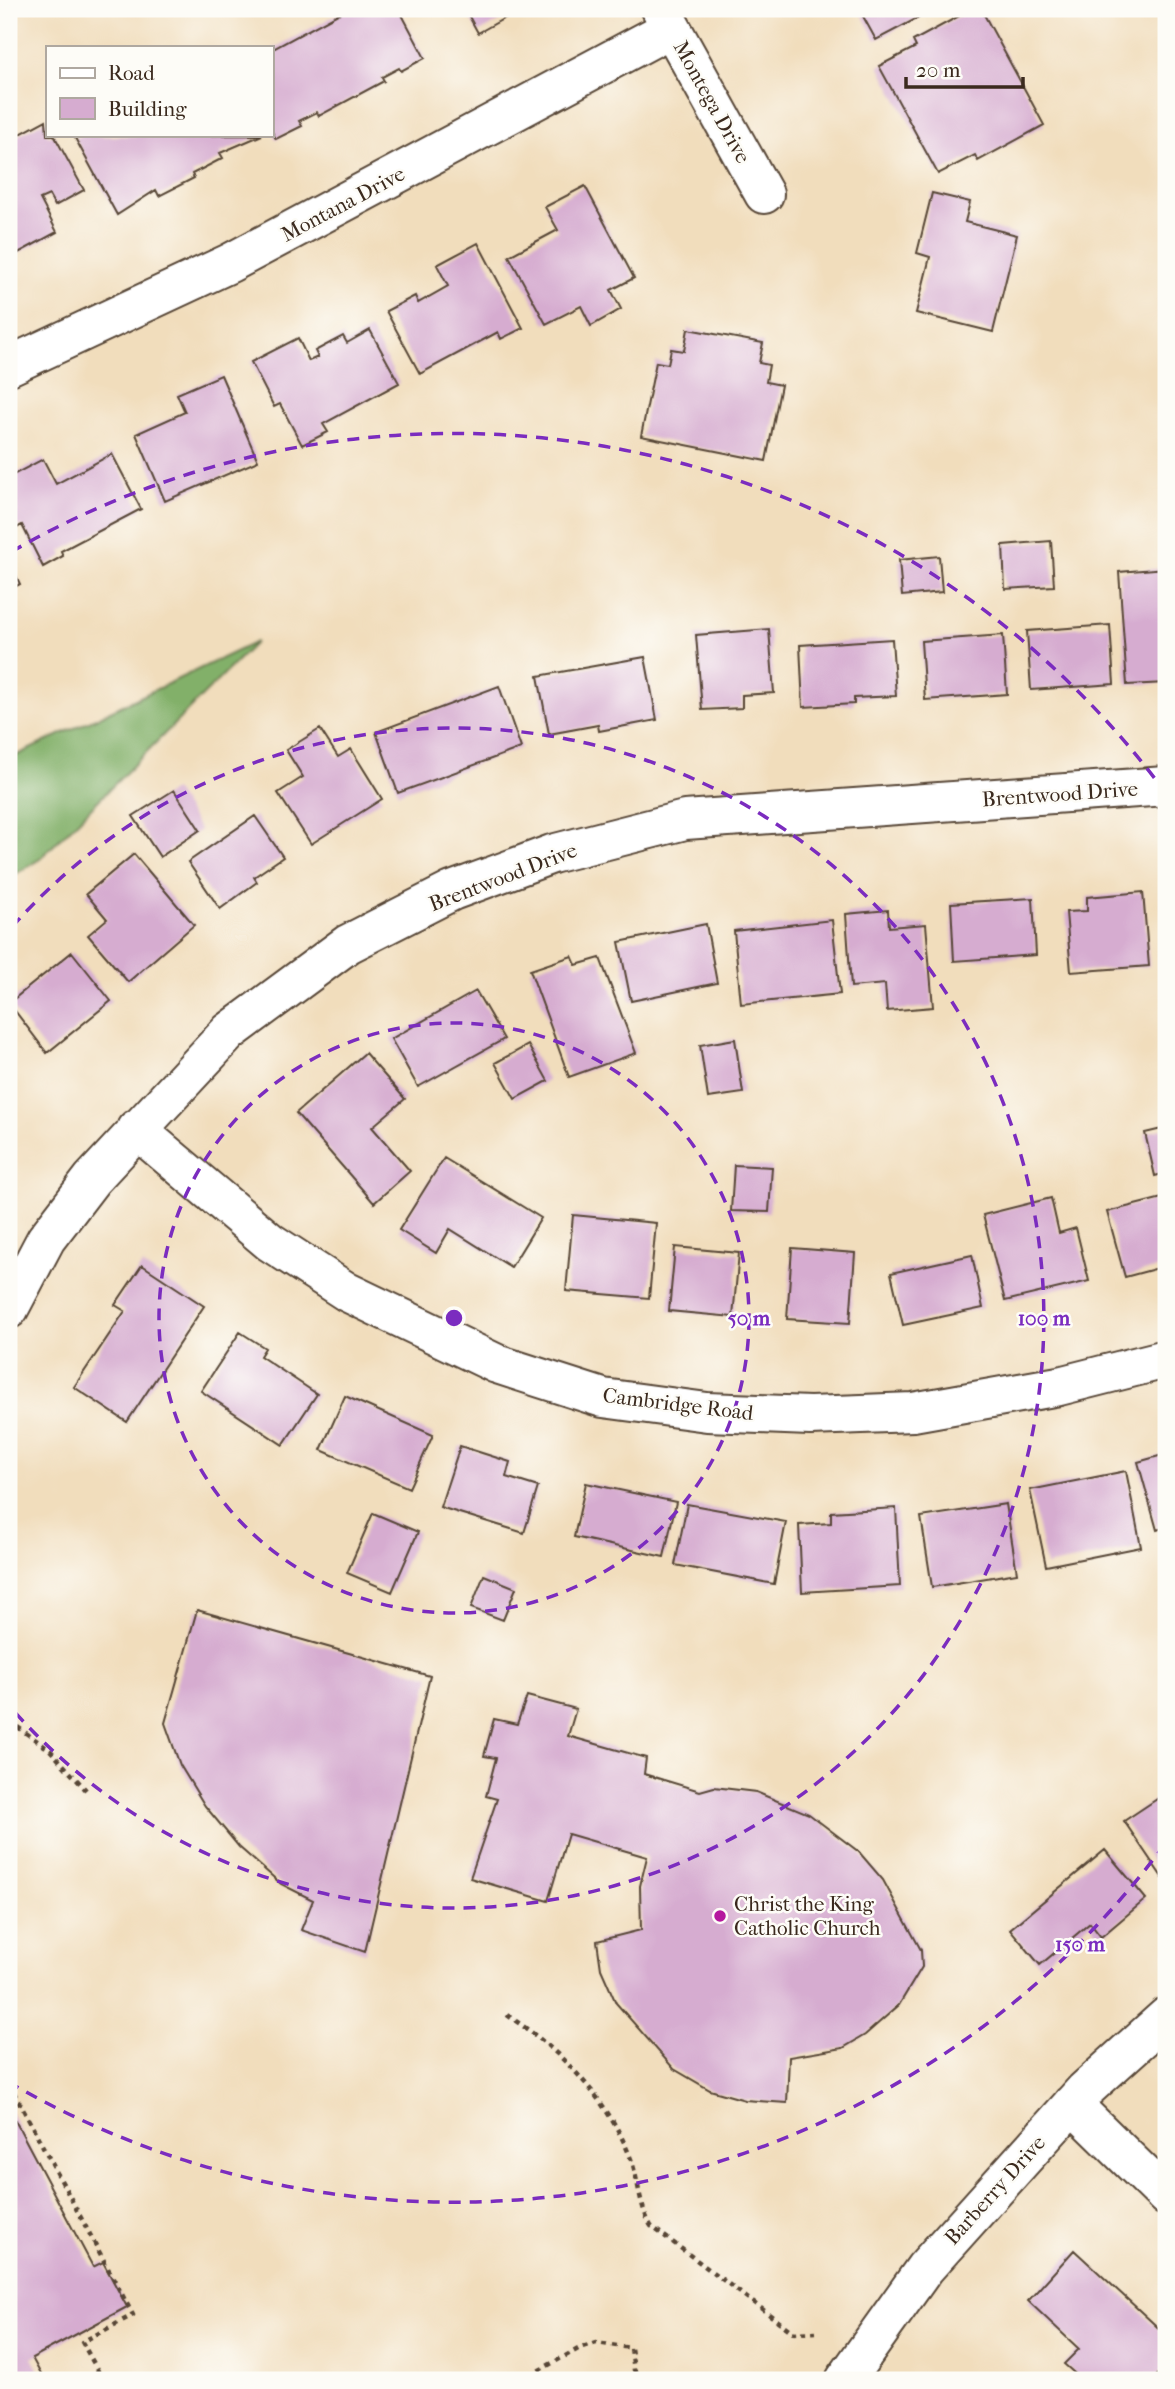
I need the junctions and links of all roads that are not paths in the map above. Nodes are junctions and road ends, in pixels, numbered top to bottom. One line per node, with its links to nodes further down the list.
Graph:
1 (666, 19): 2 (street, Montega Drive); 3 (street, Montana Drive)
2 (764, 194)
3 (9, 366)
4 (1166, 786): 5 (street, Brentwood Drive)
5 (136, 1129): 6 (street, Brentwood Drive); 7 (street, Cambridge Road)
6 (9, 1309)
7 (1166, 1359)
8 (1166, 2017): 9 (street, Barberry Drive)
9 (1072, 2104): 10 (street); 11 (street, Barberry Drive)
10 (1166, 2196)
11 (845, 2380)

